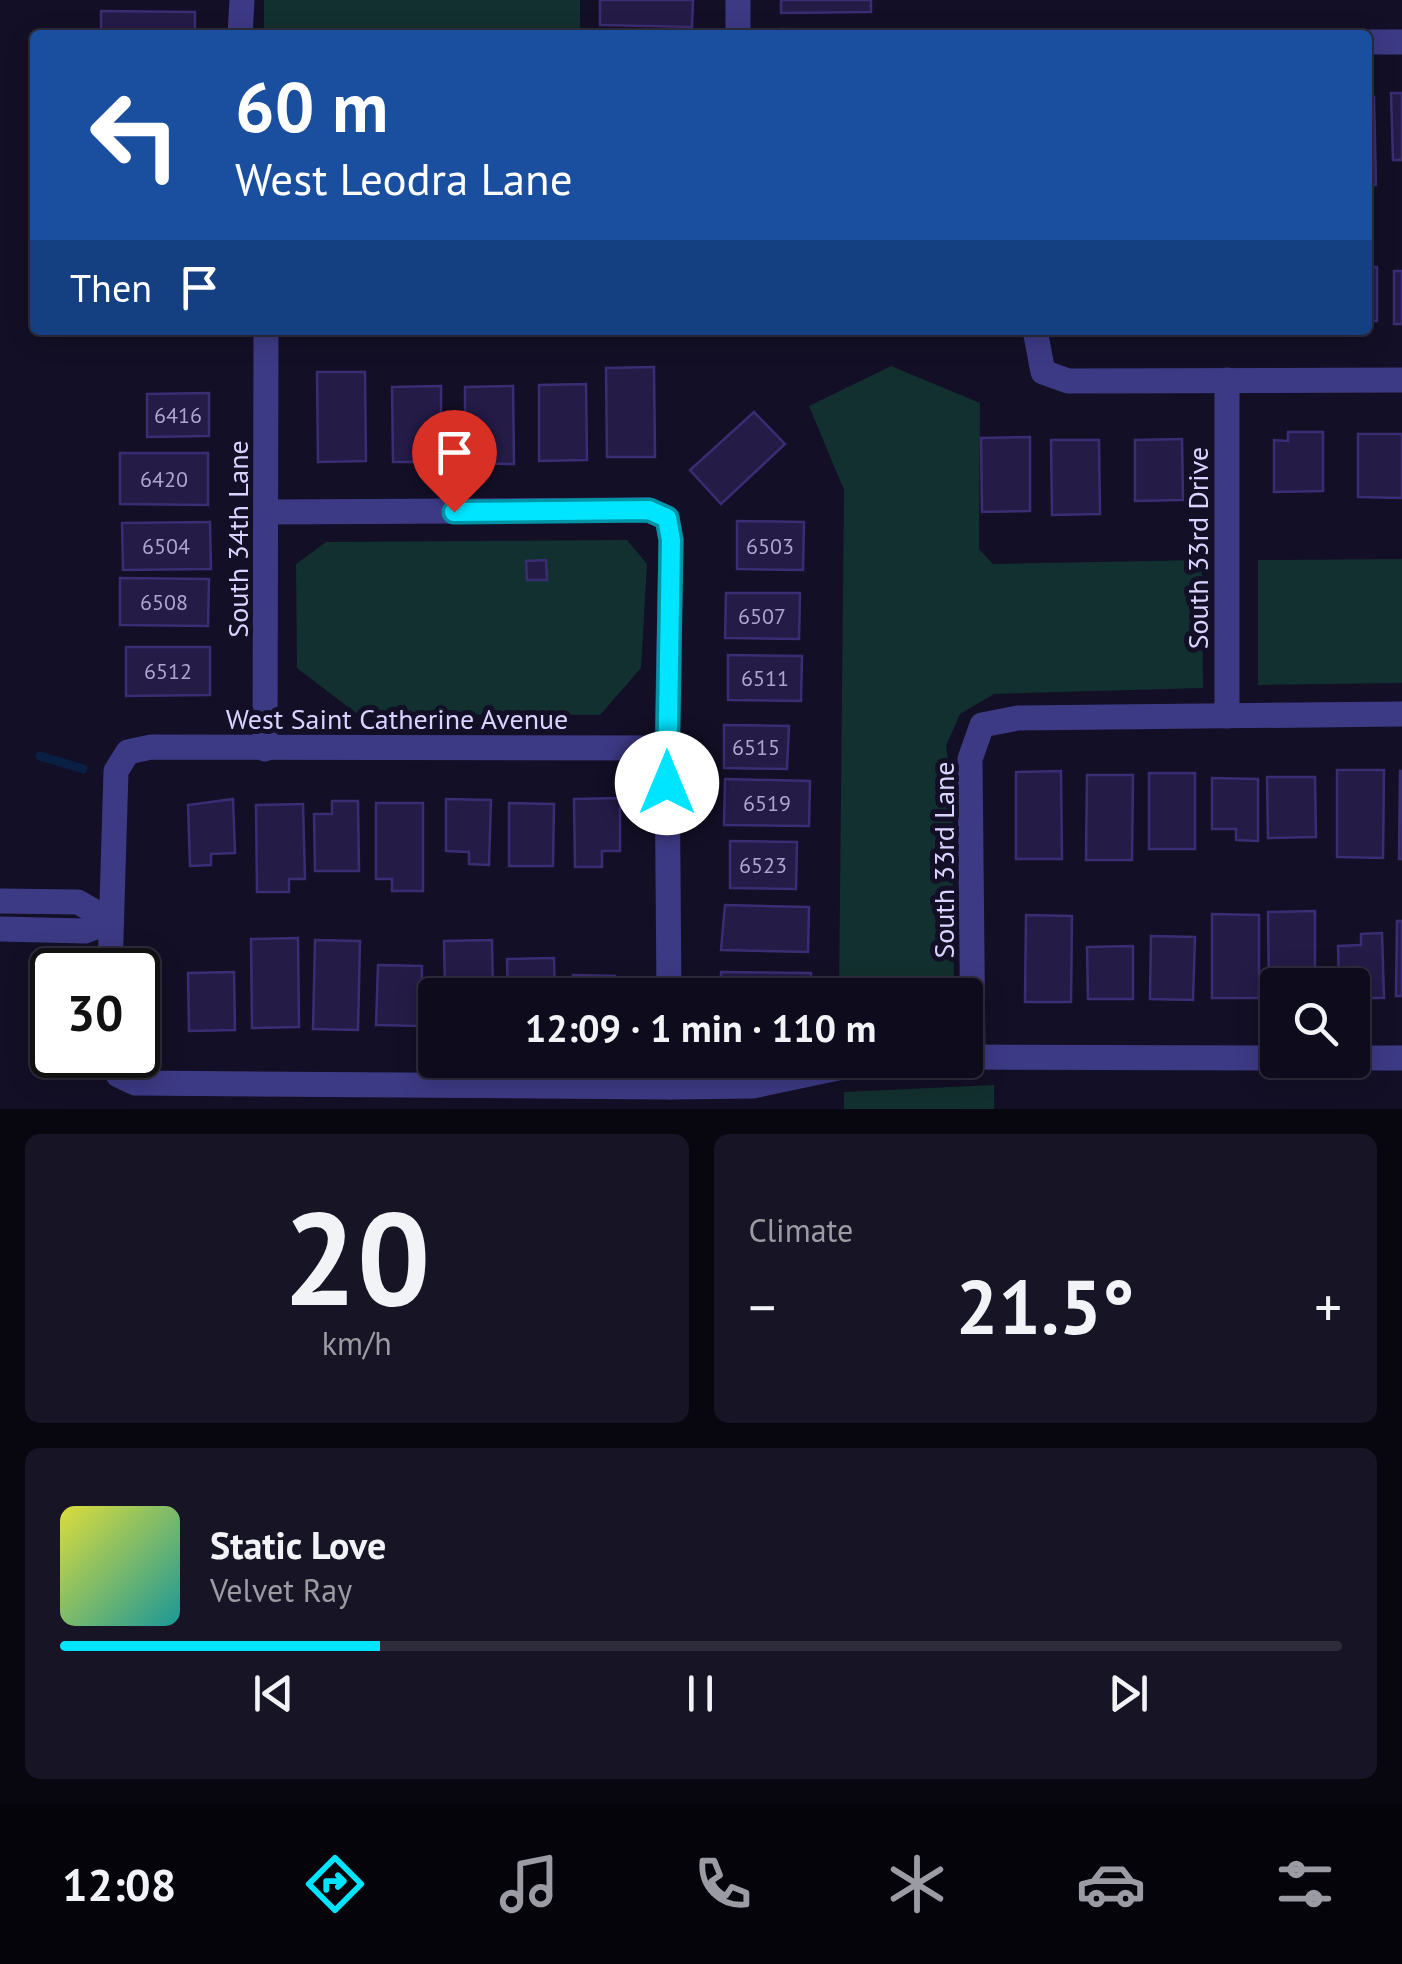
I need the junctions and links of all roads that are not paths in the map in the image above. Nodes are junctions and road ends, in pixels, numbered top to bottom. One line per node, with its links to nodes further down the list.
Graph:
1 (242, 0): 3 (street)
2 (738, 0): 4 (street)
3 (240, 30)
4 (738, 30)
5 (1372, 42): 6 (street)
6 (1402, 42)
7 (266, 335): 11 (street, South 34th Lane)
8 (1036, 335): 9 (street)
9 (1227, 380): 10 (street); 13 (street, South 33rd Drive)
10 (1402, 380)
11 (268, 512): 14 (street, South 34th Lane); 15 (street)
12 (1402, 714): 13 (street)
13 (1227, 716): 21 (street, South 33rd Lane)
14 (265, 748): 15 (street, West Saint Catherine Avenue); 17 (street, West Saint Catherine Avenue)
15 (667, 748): 20 (street)
16 (0, 900): 17 (street)
17 (111, 921): 18 (street); 19 (street)
18 (0, 930)
19 (110, 948)
20 (669, 978)
21 (969, 978)
22 (983, 1057): 23 (street)
23 (1260, 1058)
24 (1370, 1058): 25 (street)
25 (1402, 1058)
26 (129, 1078): 29 (street)
27 (670, 1078): 30 (street)
28 (791, 1078): 30 (street)
29 (298, 1082): 30 (street); 31 (street)
30 (670, 1087)
31 (298, 1109)

